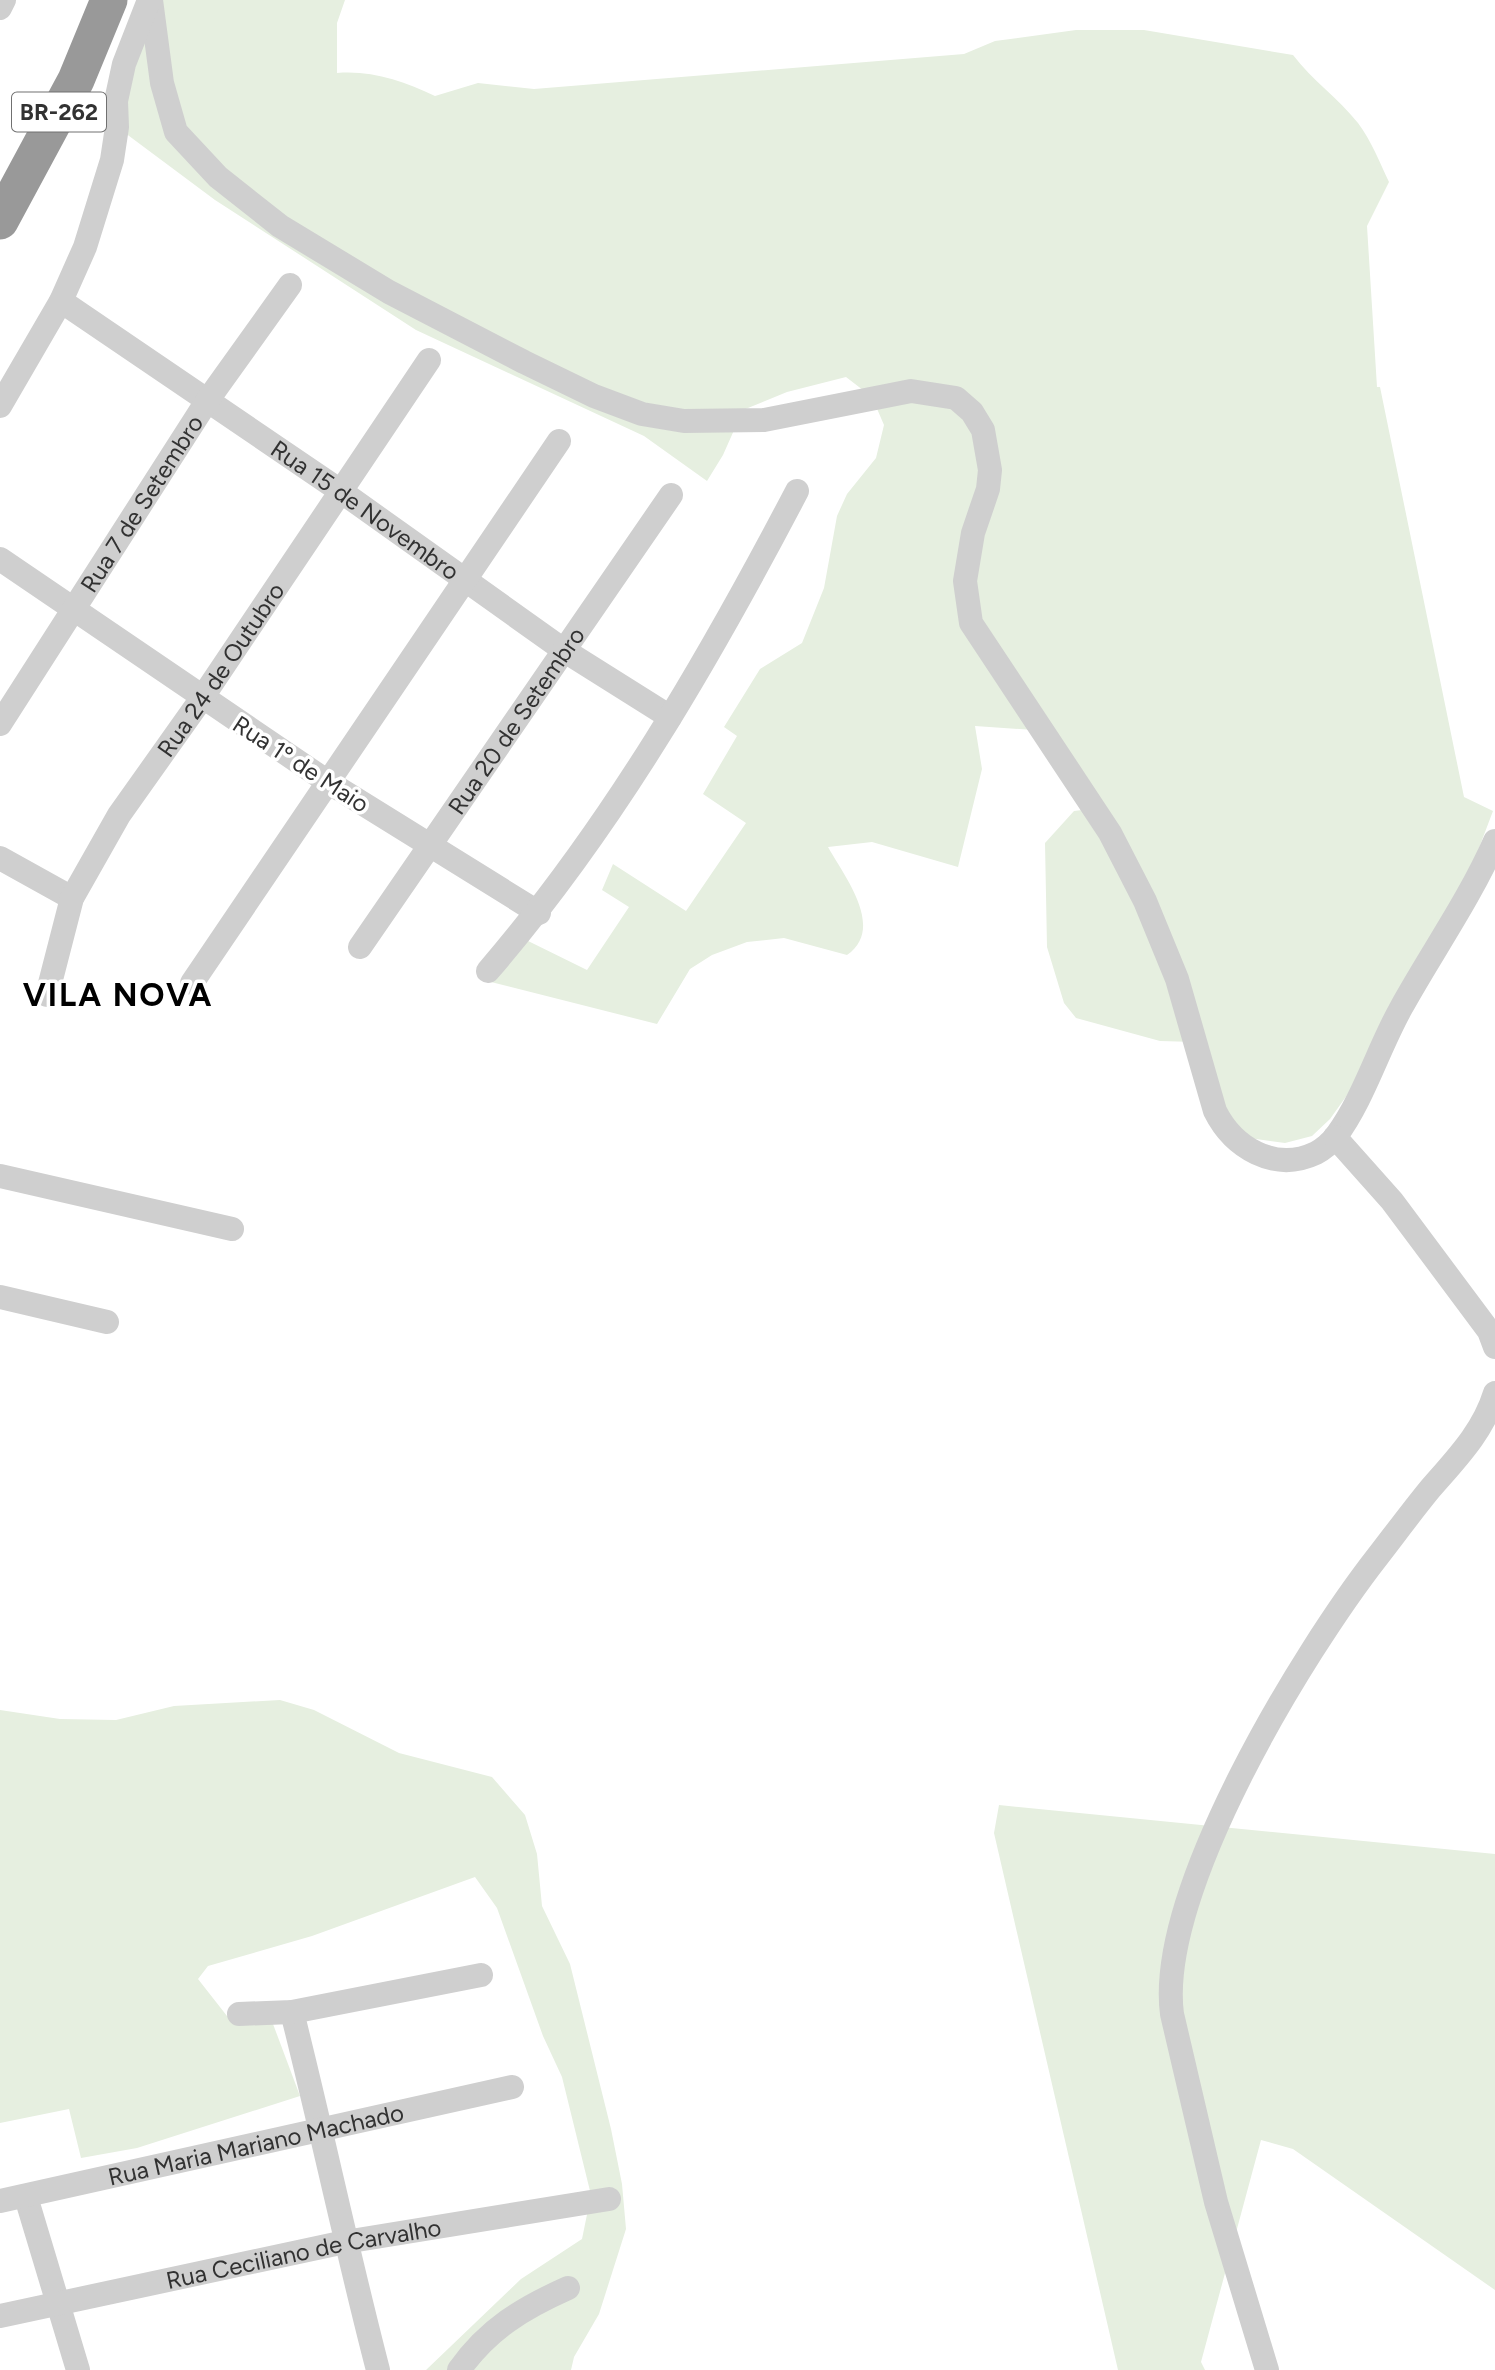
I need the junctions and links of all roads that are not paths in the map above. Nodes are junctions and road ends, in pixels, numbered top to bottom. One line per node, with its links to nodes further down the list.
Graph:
1 (4, 0): 4 (street)
2 (109, 0): 5 (highway, BR-262)
3 (150, 0): 7 (street); 32 (street)
4 (0, 8)
5 (0, 221)
6 (290, 285): 9 (street, Rua 7 de Setembro)
7 (61, 301): 9 (street, Rua 15 de Novembro); 10 (street)
8 (429, 360): 12 (street, Rua 24 de Outubro)
9 (207, 401): 12 (street, Rua 15 de Novembro); 17 (street, Rua 7 de Setembro)
10 (0, 406)
11 (559, 441): 16 (street)
12 (339, 491): 16 (street, Rua 15 de Novembro); 19 (street, Rua 24 de Outubro)
13 (797, 491): 20 (street)
14 (671, 495): 18 (street, Rua 20 de Setembro)
15 (0, 559): 17 (street, Rua 1º de Maio)
16 (465, 579): 18 (street, Rua 15 de Novembro); 22 (street)
17 (72, 608): 19 (street, Rua 1º de Maio); 21 (street, Rua 7 de Setembro)
18 (565, 652): 20 (street, Rua 15 de Novembro); 24 (street, Rua 20 de Setembro)
19 (202, 698): 22 (street, Rua 1º de Maio); 26 (street, Rua 24 de Outubro)
20 (670, 717): 27 (street)
21 (0, 724)
22 (328, 782): 24 (street, Rua 1º de Maio); 30 (street)
23 (1495, 841): 32 (street)
24 (431, 848): 27 (street, Rua 1º de Maio); 28 (street, Rua 20 de Setembro)
25 (0, 858): 26 (street)
26 (72, 898): 31 (street, Rua 24 de Outubro)
27 (539, 913): 29 (street)
28 (360, 947)
29 (488, 971)
30 (192, 983)
31 (47, 995)
32 (1335, 1138): 37 (street)
33 (0, 1175): 34 (street)
34 (232, 1228)
35 (0, 1297): 36 (street)
36 (107, 1322)
37 (1495, 1347)
38 (1495, 1393): 54 (street)
39 (481, 1975): 40 (street)
40 (292, 2012): 41 (street); 43 (street)
41 (239, 2014)
42 (512, 2087): 43 (street, Rua Maria Mariano Machado)
43 (321, 2127): 44 (street, Rua Maria Mariano Machado); 47 (street)
44 (26, 2197): 46 (street, Rua Maria Mariano Machado); 49 (street)
45 (609, 2199): 47 (street, Rua Ceciliano de Carvalho)
46 (0, 2202)
47 (345, 2242): 49 (street, Rua Ceciliano de Carvalho); 52 (street)
48 (568, 2288): 53 (street)
49 (57, 2304): 50 (street, Rua Ceciliano de Carvalho); 51 (street)
50 (0, 2316)
51 (78, 2370)
52 (378, 2370)
53 (459, 2370)
54 (1266, 2370)

